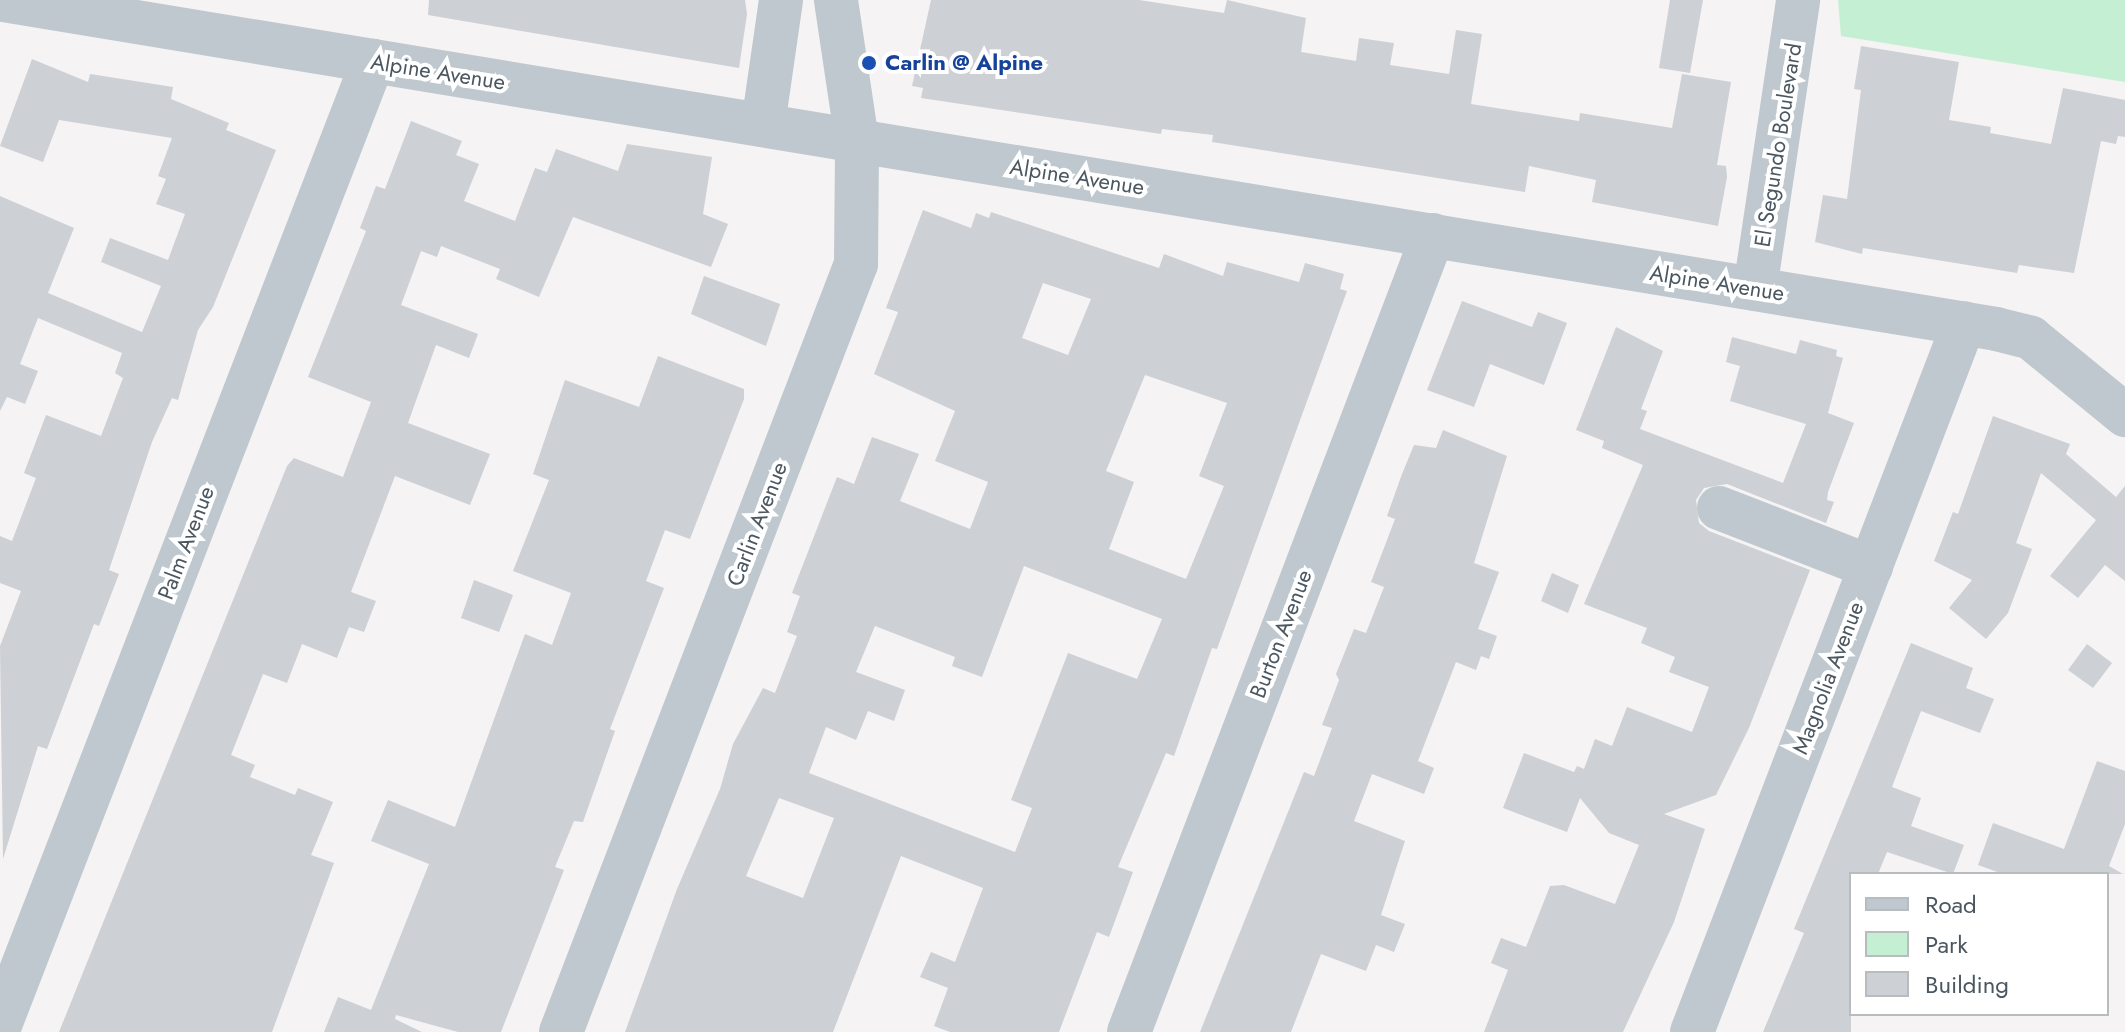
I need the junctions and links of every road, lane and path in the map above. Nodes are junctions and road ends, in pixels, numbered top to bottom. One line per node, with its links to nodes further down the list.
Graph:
1 (3, 0): 5 (street, Alpine Avenue)
2 (781, 0): 6 (street)
3 (836, 0): 7 (street, Carlin Avenue)
4 (1798, 0): 9 (street, El Segundo Boulevard)
5 (373, 61): 6 (street, Alpine Avenue); 14 (street, Palm Avenue)
6 (763, 125): 7 (street, Alpine Avenue)
7 (857, 141): 8 (street, Alpine Avenue); 15 (street, Carlin Avenue)
8 (1433, 235): 9 (street, Alpine Avenue); 16 (street, Burton Avenue)
9 (1755, 289): 10 (street, Alpine Avenue)
10 (1964, 323): 11 (street, Alpine Avenue); 13 (street, Magnolia Avenue)
11 (2125, 415)
12 (1719, 508): 13 (street)
13 (1871, 567): 17 (street, Magnolia Avenue)
14 (0, 1025)
15 (561, 1032)
16 (1129, 1032)
17 (1692, 1032)

